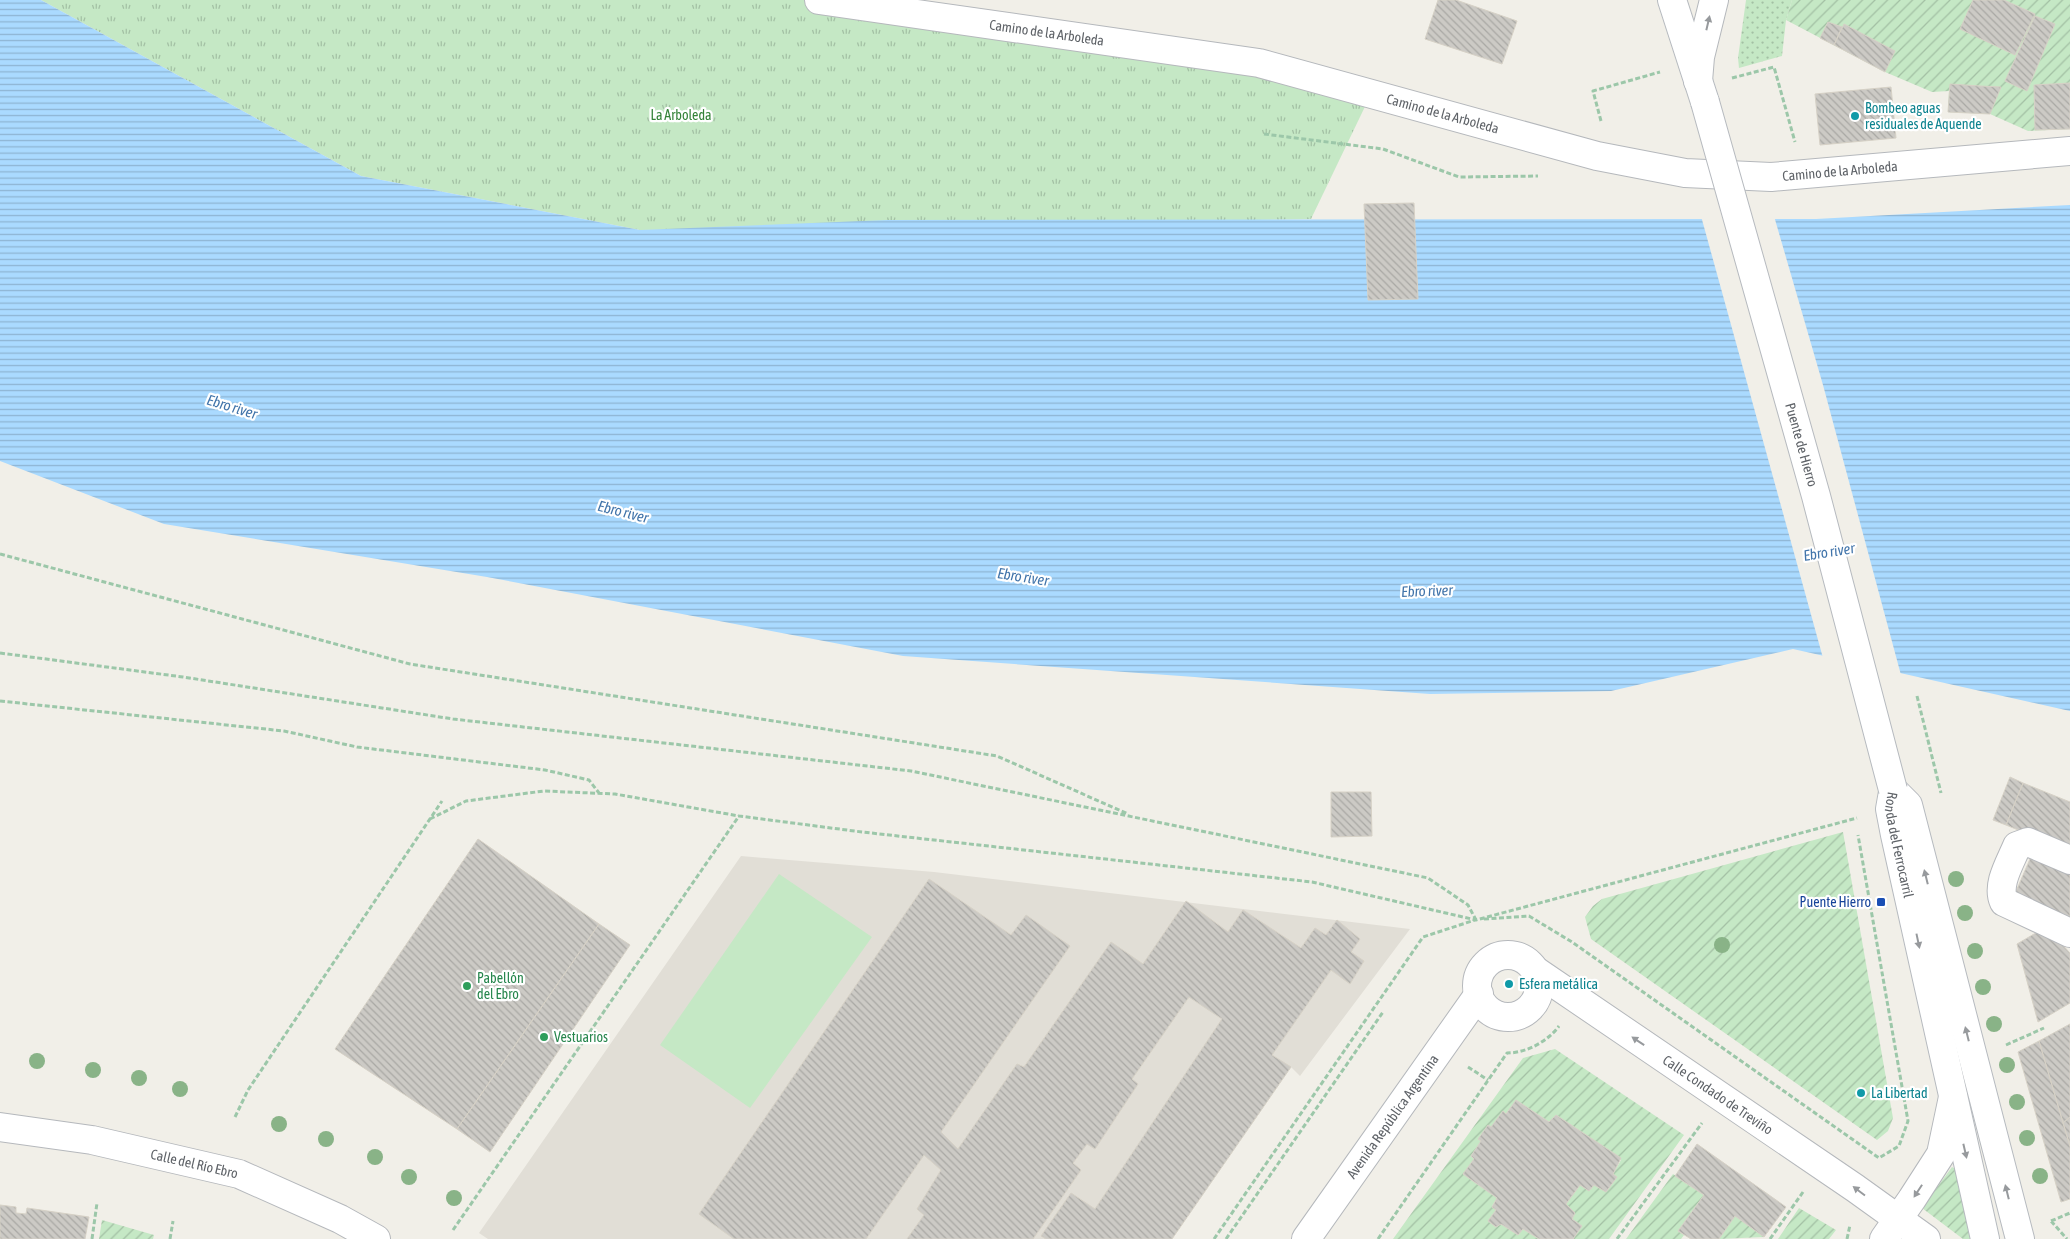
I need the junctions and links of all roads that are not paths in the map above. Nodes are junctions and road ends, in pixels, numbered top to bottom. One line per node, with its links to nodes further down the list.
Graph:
1 (819, 0): 5 (street, Camino de la Arboleda)
2 (1672, 0): 4 (street, Puente de Hierro)
3 (1714, 0): 4 (street, one-way to 3)
4 (1701, 91): 6 (street, Puente de Hierro, bridge)
5 (2070, 151)
6 (1891, 800): 11 (street, Ronda del Ferrocarril, one-way to 11); 18 (street, Ronda del Ferrocarril, one-way to 6)
7 (2070, 860): 8 (street)
8 (2070, 933)
9 (1536, 971): 10 (street); 10 (street); 13 (street, Calle Condado de Treviño, one-way to 9)
10 (1479, 994): 15 (street, Avenida República Argentina)
11 (1953, 1097): 13 (street, one-way to 13); 17 (street, Ronda del Ferrocarril, one-way to 17)
12 (0, 1127): 14 (street, Calle del Río Ebro)
13 (1891, 1230): 16 (street, Calle Condado de Treviño)
14 (376, 1239)
15 (1306, 1239)
16 (1926, 1239)
17 (1985, 1239)
18 (2020, 1239)

